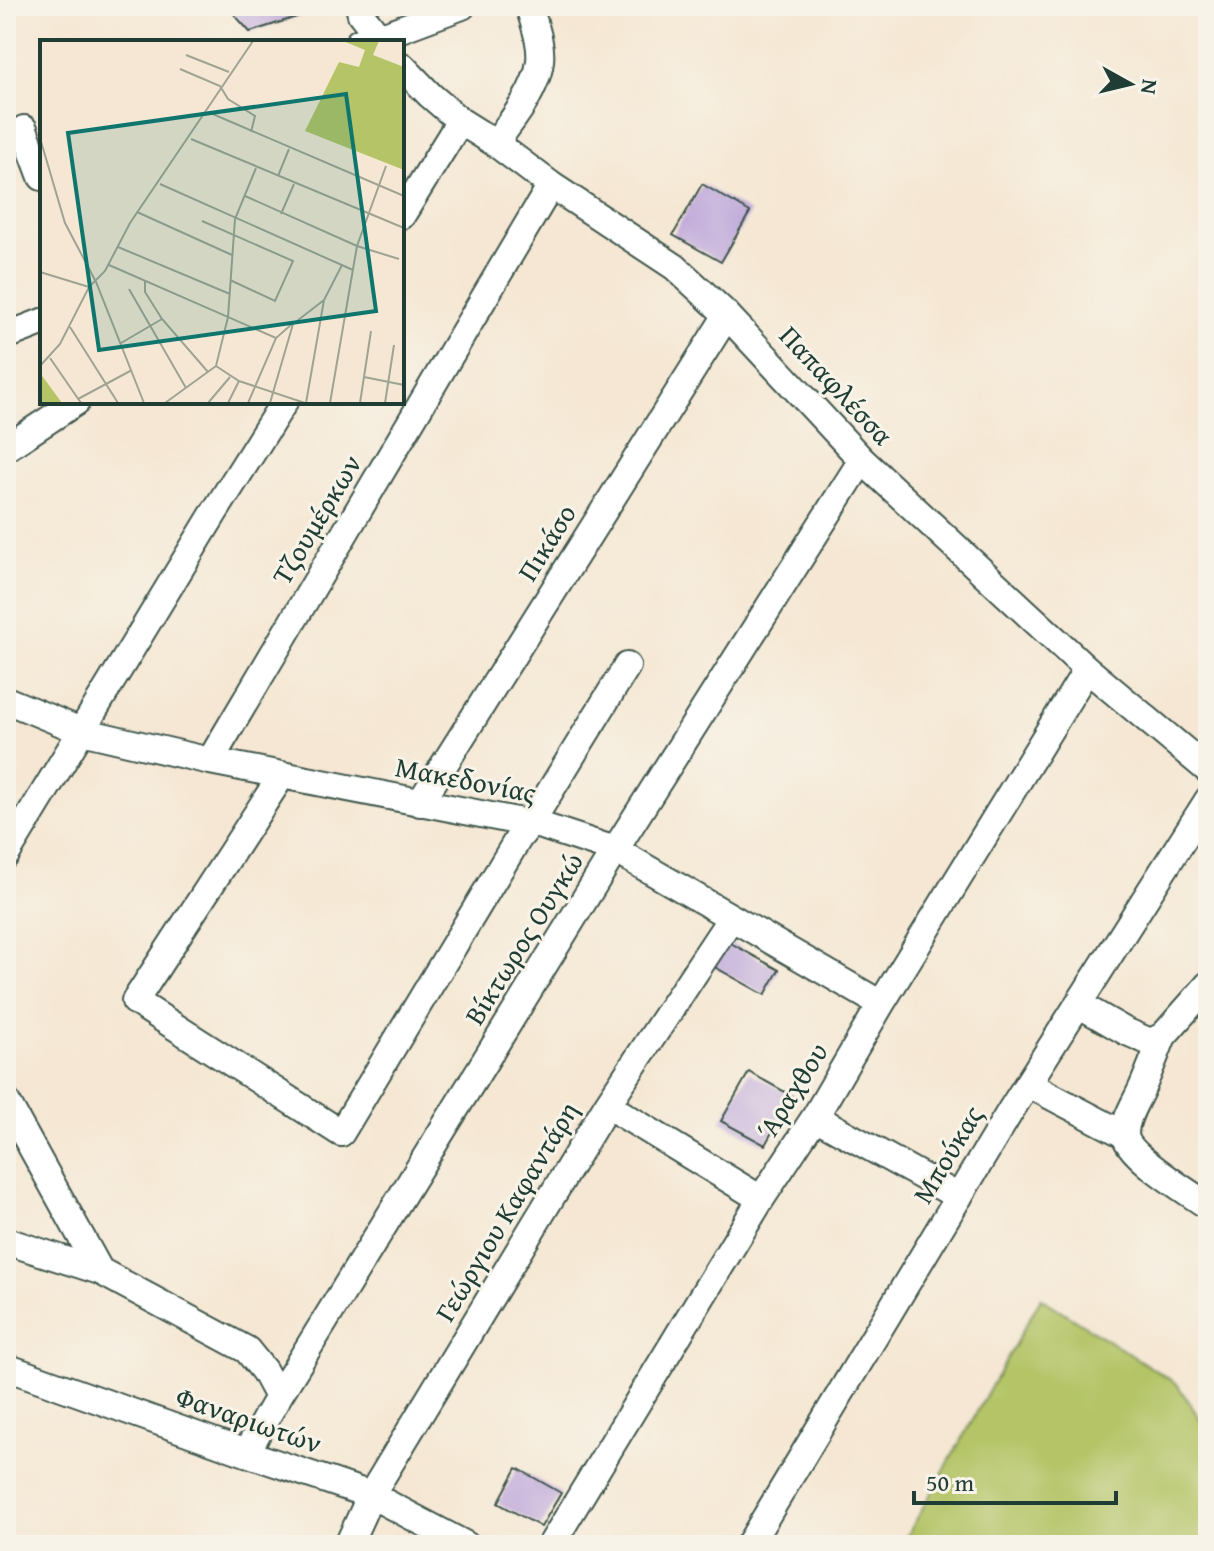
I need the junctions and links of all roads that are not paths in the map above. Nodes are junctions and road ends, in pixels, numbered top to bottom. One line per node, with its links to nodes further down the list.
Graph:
1 (359, 6): 4 (street)
2 (462, 6): 4 (street)
3 (529, 6): 8 (street)
4 (373, 40)
5 (404, 68): 6 (street, Παπαφλέσσα)
6 (460, 121): 8 (street, Παπαφλέσσα); 11 (street)
7 (24, 129): 9 (street)
8 (495, 143): 10 (street, Παπαφλέσσα)
9 (40, 172)
10 (551, 185): 12 (street, Παπαφλέσσα); 23 (street, Τζουμέρκων)
11 (404, 212)
12 (727, 315): 18 (street, Παπαφλέσσα); 27 (street, Πικάσο)
13 (40, 323): 14 (street)
14 (6, 336)
15 (73, 404): 17 (street)
16 (283, 404): 22 (street)
17 (6, 448)
18 (862, 460): 20 (street, Παπαφλέσσα); 29 (street, Βίκτωρος Ουγκώ)
19 (627, 666): 28 (street)
20 (1087, 669): 24 (street, Παπαφλέσσα); 33 (street, Άραχθου)
21 (6, 700): 22 (street, Μακεδονίας)
22 (81, 731): 23 (street, Μακεδονίας); 30 (street)
23 (210, 761): 25 (street, Μακεδονίας)
24 (1208, 770)
25 (282, 775): 27 (street, Μακεδονίας); 28 (street)
26 (1208, 800): 34 (street, Μπούκας)
27 (420, 803): 28 (street, Μακεδονίας)
28 (530, 824): 29 (street, Μακεδονίας)
29 (615, 850): 31 (street, Μακεδονίας); 47 (street, Βίκτωρος Ουγκώ)
30 (6, 855)
31 (731, 918): 33 (street, Μακεδονίας); 38 (street, Γεώργιου Καφαντάρη)
32 (1208, 985): 35 (street)
33 (881, 1004): 39 (street, Άραχθου)
34 (1078, 1004): 35 (street); 36 (street, Μπούκας)
35 (1163, 1036): 40 (street)
36 (1028, 1084): 40 (street); 41 (street, Μπούκας)
37 (6, 1101): 45 (street)
38 (607, 1105): 42 (street); 49 (street, Γεώργιου Καφαντάρη)
39 (815, 1117): 41 (street); 42 (street, Άραχθου)
40 (1125, 1135): 43 (street)
41 (959, 1197): 53 (street, Μπούκας)
42 (761, 1199): 52 (street, Άραχθου)
43 (1208, 1206)
44 (6, 1241): 45 (street)
45 (100, 1271): 47 (street)
46 (6, 1367): 48 (street, Φαναριωτών)
47 (278, 1397): 48 (street, Βίκτωρος Ουγκώ)
48 (246, 1453): 49 (street, Φαναριωτών)
49 (371, 1495): 50 (street, Γεώργιου Καφαντάρη); 51 (street, Φαναριωτών)
50 (348, 1545)
51 (466, 1545)
52 (551, 1545)
53 (749, 1545)

